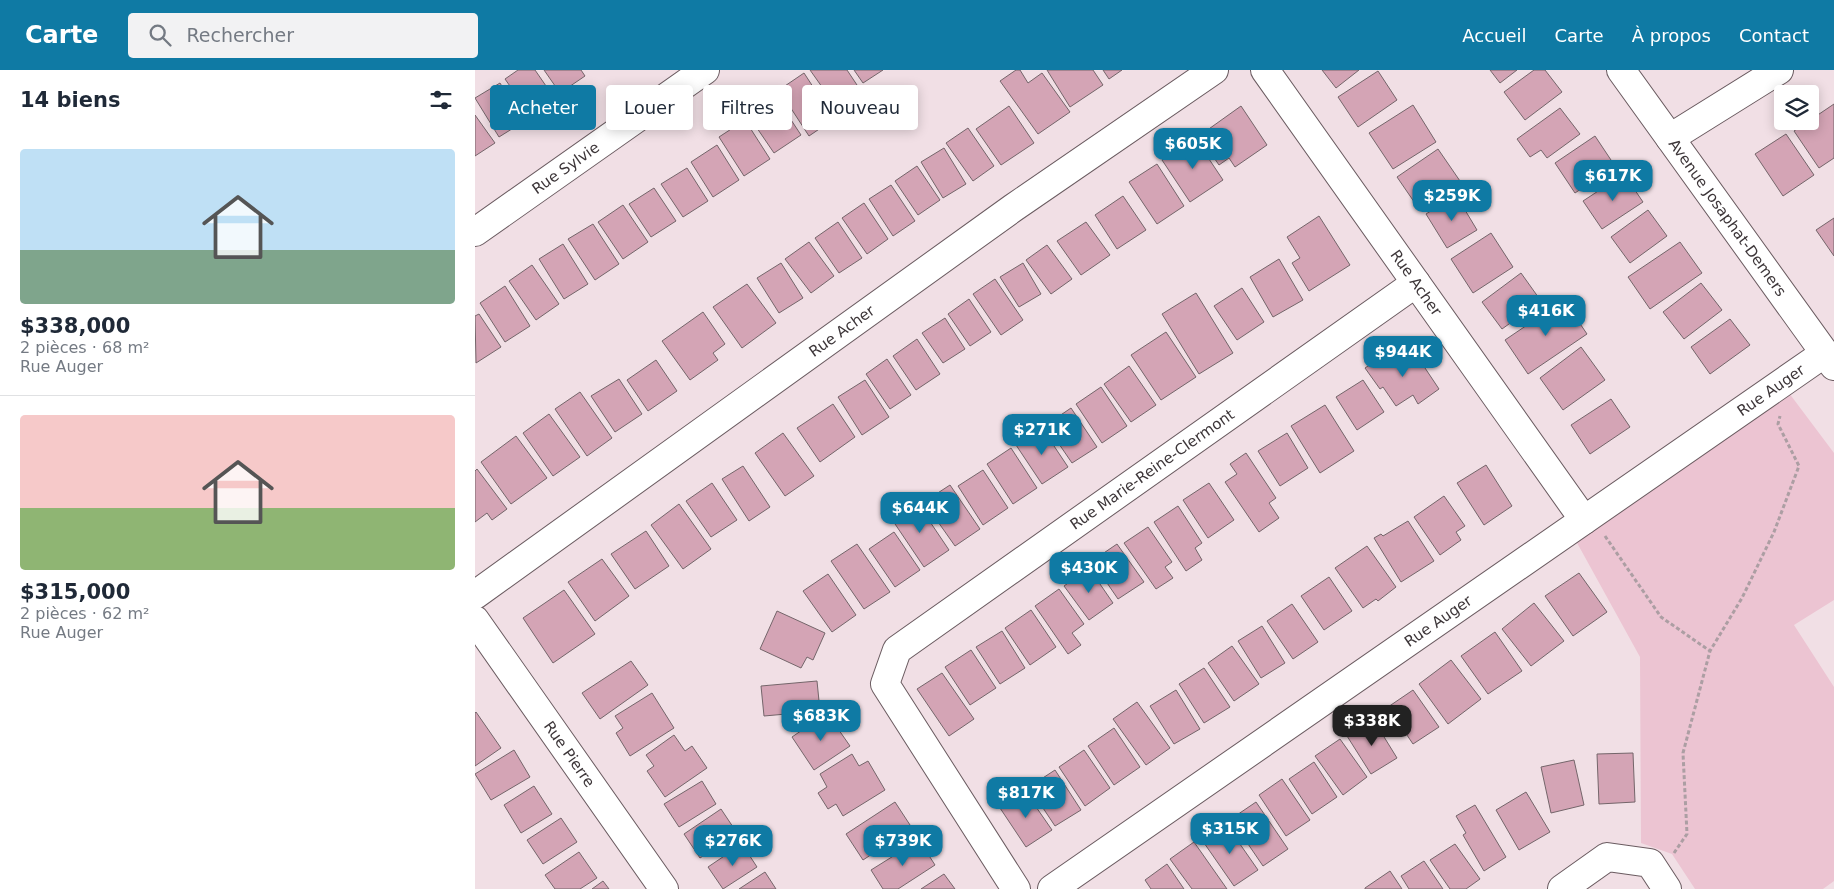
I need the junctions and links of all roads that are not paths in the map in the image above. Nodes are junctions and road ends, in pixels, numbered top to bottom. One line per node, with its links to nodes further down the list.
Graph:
1 (705, 70): 7 (street, Rue Sylvie)
2 (1214, 70): 11 (street, Rue Acher)
3 (1265, 70): 8 (street, Rue Acher)
4 (1621, 70): 6 (street, Avenue Josaphat-Demers)
5 (1779, 70): 6 (street)
6 (1670, 138): 9 (street, Avenue Josaphat-Demers)
7 (475, 232)
8 (1416, 283): 10 (street, Rue Acher); 15 (street, Rue Marie-Reine-Clermont)
9 (1829, 359): 10 (street, Rue Auger)
10 (1587, 517): 16 (street, Rue Auger)
11 (475, 595)
12 (475, 620): 14 (street, Rue Pierre)
13 (1661, 880): 17 (street)
14 (665, 889)
15 (1016, 889)
16 (1052, 889)
17 (1562, 889)

